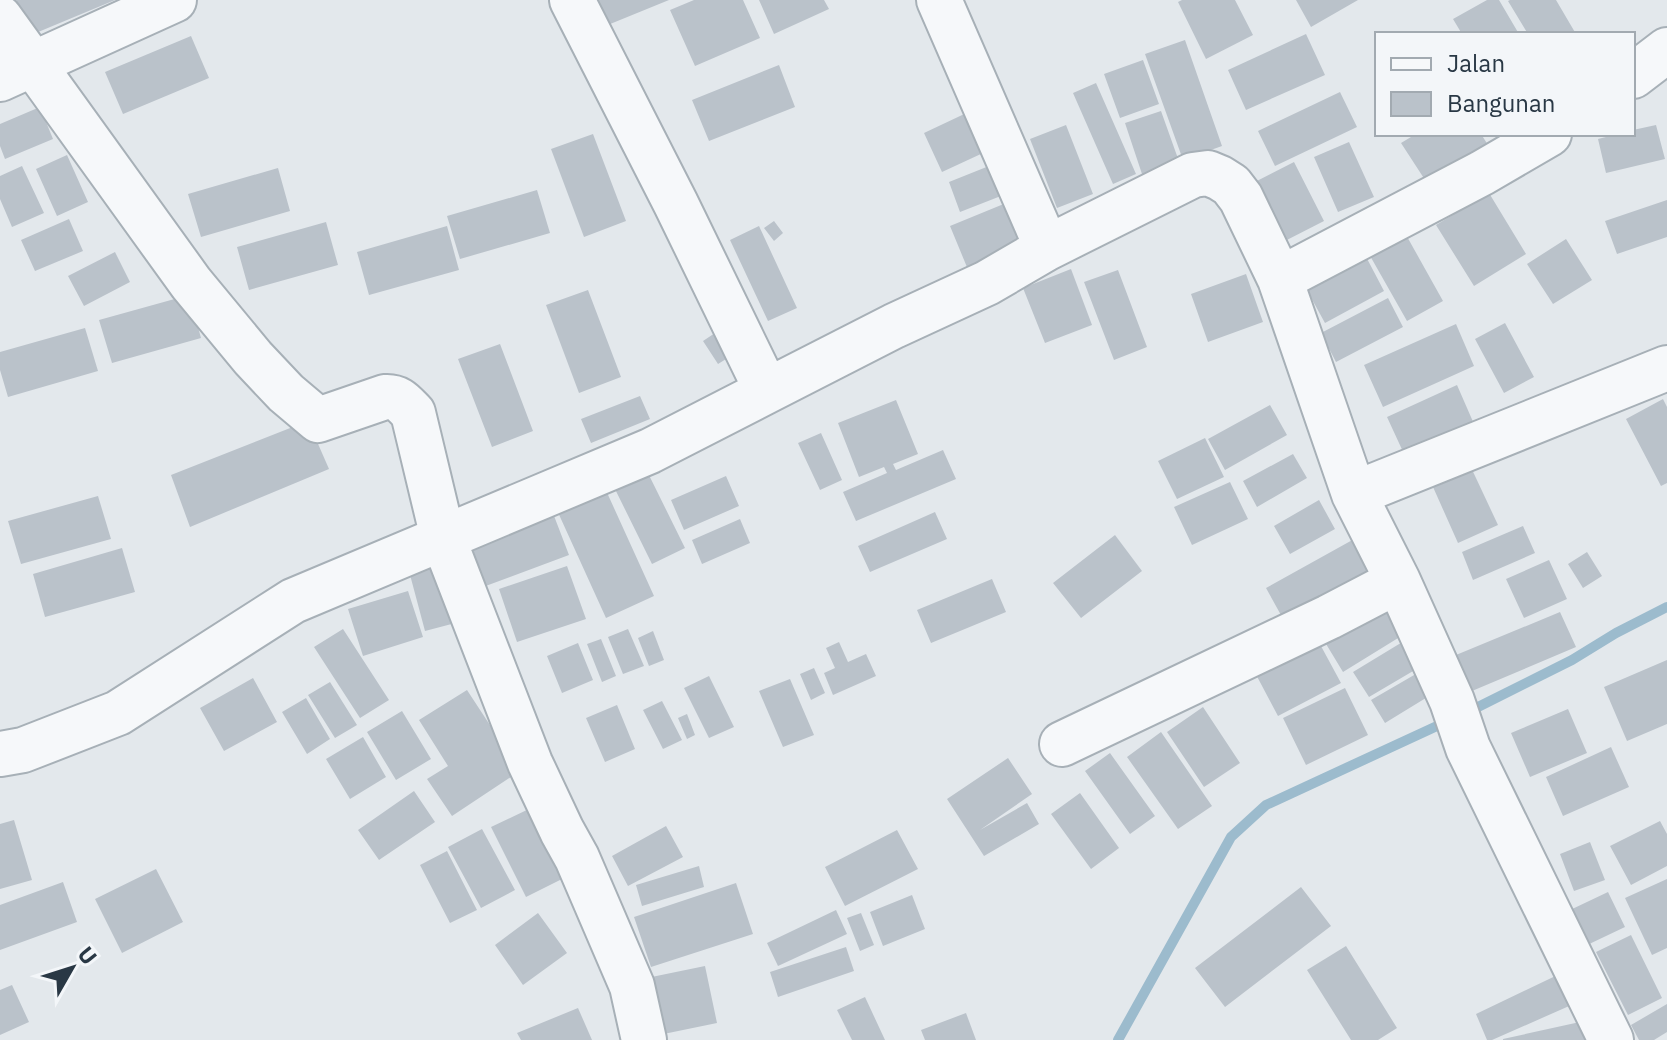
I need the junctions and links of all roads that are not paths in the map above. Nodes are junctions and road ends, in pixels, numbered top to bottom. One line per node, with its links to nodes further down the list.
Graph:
1 (174, 0): 6 (street)
2 (572, 0): 12 (street)
3 (939, 0): 9 (street)
4 (0, 18): 6 (street)
5 (1667, 50): 7 (street)
6 (16, 72): 14 (street)
7 (1635, 74)
8 (1546, 136): 10 (street)
9 (1047, 248): 10 (street); 12 (street)
10 (1280, 279): 13 (street)
11 (1667, 368): 13 (street)
12 (767, 391): 14 (street)
13 (1354, 494): 15 (street)
14 (443, 538): 17 (street); 18 (street)
15 (1398, 581): 16 (street); 19 (street)
16 (1062, 744)
17 (0, 754)
18 (644, 1040)
19 (1611, 1040)

